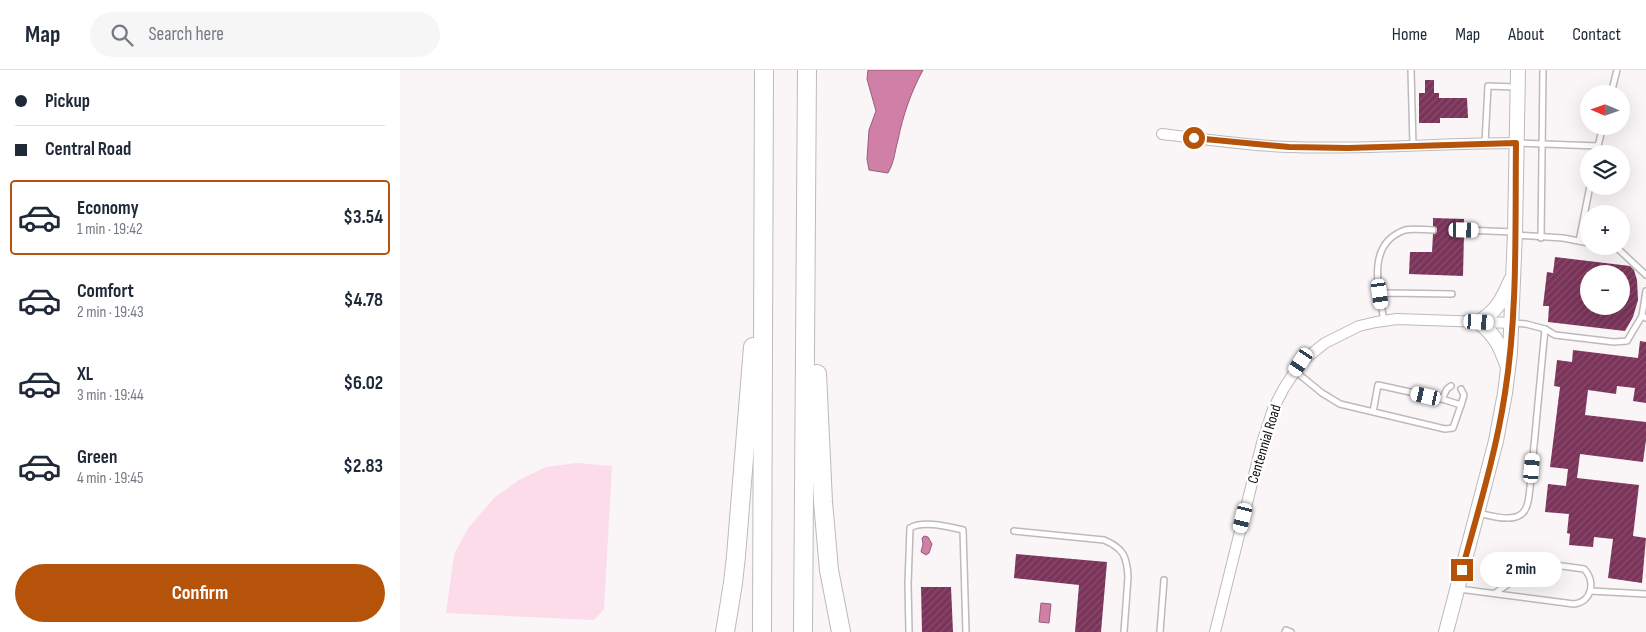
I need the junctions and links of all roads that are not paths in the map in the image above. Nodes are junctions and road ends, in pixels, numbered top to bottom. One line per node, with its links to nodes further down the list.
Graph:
1 (764, 70): 23 (highway)
2 (807, 70): 15 (highway)
3 (1411, 70): 13 (lane)
4 (1518, 70): 8 (street)
5 (1543, 70): 12 (lane)
6 (1617, 70): 7 (lane)
7 (1613, 85)
8 (1518, 87): 10 (lane); 11 (street)
9 (1162, 134): 13 (street)
10 (1485, 143): 11 (street); 13 (street)
11 (1516, 143): 12 (lane); 19 (street)
12 (1542, 143): 14 (lane); 20 (lane)
13 (1413, 145)
14 (1580, 145)
15 (807, 181): 50 (highway); 51 (highway)
16 (1588, 195): 21 (lane)
17 (1433, 230): 27 (lane)
18 (1464, 230): 19 (lane)
19 (1515, 233): 20 (lane); 24 (street)
20 (1541, 238): 21 (lane)
21 (1579, 242)
22 (1625, 255): 25 (lane)
23 (763, 269): 48 (highway); 49 (highway)
24 (1514, 274): 31 (street); 32 (street)
25 (1646, 275)
26 (1646, 291): 29 (lane)
27 (1380, 294): 28 (lane); 30 (lane)
28 (1452, 294)
29 (1644, 317): 33 (lane)
30 (1384, 321): 31 (street, Centennial Road); 35 (street, Centennial Road)
31 (1479, 322): 32 (street, Centennial Road); 34 (street)
32 (1512, 323): 33 (lane); 34 (street)
33 (1545, 329): 41 (lane)
34 (1508, 367): 41 (street)
35 (1295, 371): 40 (lane); 56 (street, Centennial Road)
36 (1451, 386): 38 (lane)
37 (1461, 389): 39 (lane)
38 (1442, 399): 39 (lane); 40 (lane)
39 (1461, 405): 40 (lane)
40 (1372, 412)
41 (1478, 513): 44 (street)
42 (1014, 531): 54 (lane)
43 (1164, 580): 55 (lane)
44 (1458, 589): 46 (lane); 59 (street)
45 (1591, 591): 46 (lane); 46 (lane); 47 (lane)
46 (1495, 593)
47 (1646, 594)
48 (725, 632)
49 (762, 632)
50 (804, 632)
51 (842, 632)
52 (909, 632): 53 (lane)
53 (966, 632)
54 (1124, 632)
55 (1160, 632)
56 (1215, 632)
57 (1285, 632): 58 (lane)
58 (1291, 632)
59 (1446, 632)

